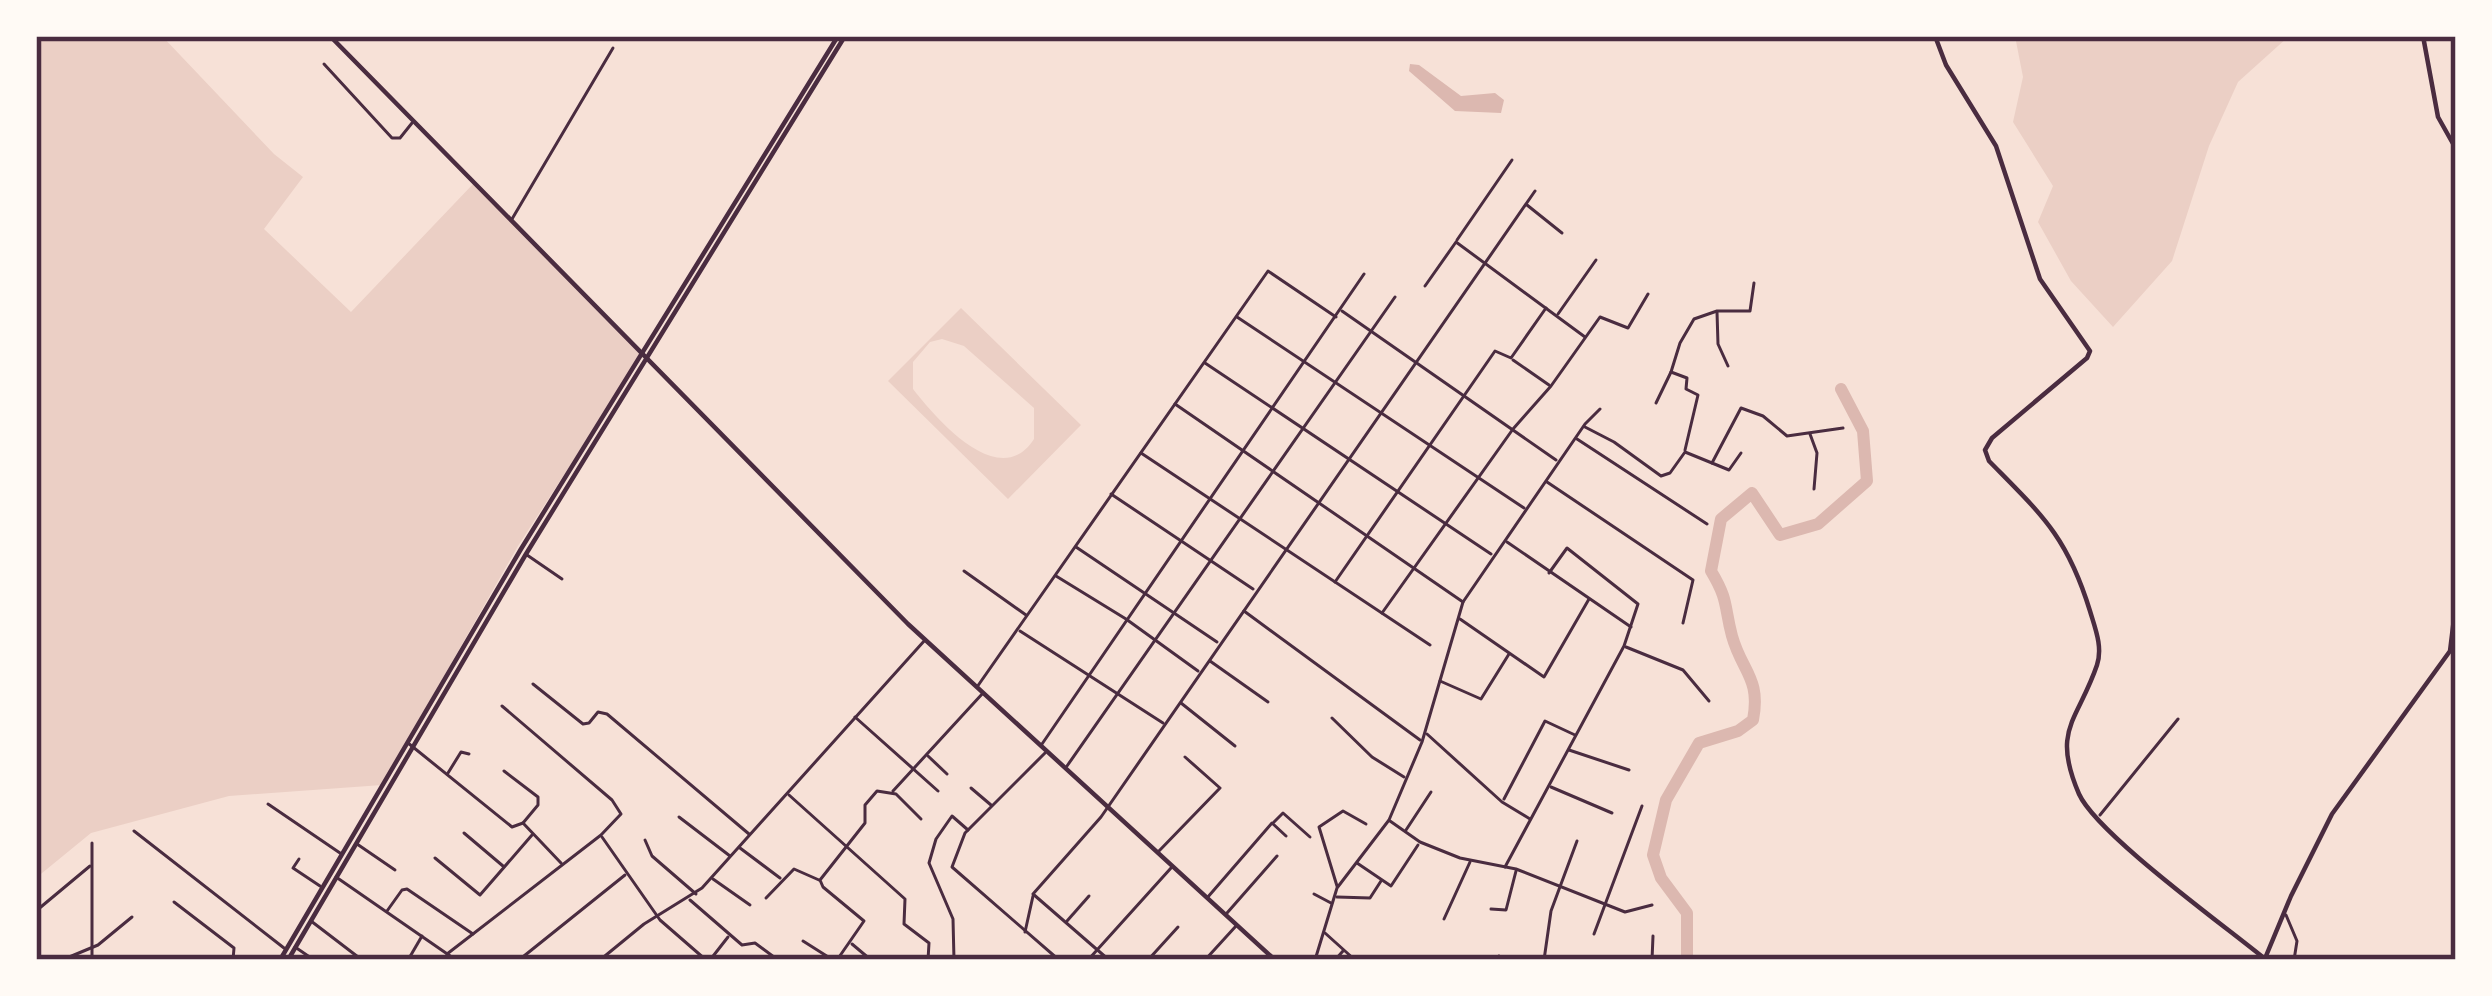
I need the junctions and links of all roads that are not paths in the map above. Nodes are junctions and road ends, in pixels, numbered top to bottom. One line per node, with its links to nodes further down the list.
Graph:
1 (331, 36): 7 (street)
2 (842, 36): 30 (street)
3 (1935, 36): 154 (street)
4 (2423, 36): 8 (street)
5 (613, 48): 12 (street)
6 (324, 64): 7 (street)
7 (413, 122): 12 (street)
8 (2456, 149)
9 (1512, 160): 14 (street)
10 (1535, 191): 11 (street)
11 (1526, 204): 13 (street); 16 (street)
12 (511, 220): 30 (street)
13 (1562, 233)
14 (1456, 242): 16 (street); 19 (street)
15 (1596, 260): 25 (street)
16 (1484, 264): 22 (street); 32 (street)
17 (1364, 274): 23 (street)
18 (1754, 283): 24 (street)
19 (1425, 286)
20 (1648, 294): 29 (street)
21 (1395, 297): 28 (street)
22 (1546, 308): 25 (street); 31 (street)
23 (1341, 310): 27 (street); 28 (street)
24 (1717, 310): 35 (street); 36 (street)
25 (1557, 315): 29 (street)
26 (1236, 316): 27 (street); 33 (street); 34 (street)
27 (1336, 317): 34 (street)
28 (1371, 332): 32 (street); 37 (street)
29 (1586, 337): 38 (street)
30 (644, 356): 76 (street); 99 (street); 124 (street)
31 (1510, 358): 38 (street); 39 (street)
32 (1414, 361): 39 (street); 44 (street)
33 (1203, 362): 40 (street); 42 (street)
34 (1304, 363): 37 (street); 42 (street)
35 (1728, 366)
36 (1671, 372): 41 (street); 54 (street)
37 (1334, 383): 44 (street); 47 (street)
38 (1551, 386): 48 (street)
39 (1462, 395): 48 (street); 51 (street)
40 (1174, 403): 52 (street); 53 (street)
41 (1656, 403)
42 (1272, 409): 47 (street); 52 (street)
43 (1600, 409): 45 (street)
44 (1378, 413): 51 (street); 56 (street)
45 (1584, 425): 50 (street); 54 (street)
46 (1843, 428): 49 (street)
47 (1303, 429): 56 (street); 59 (street)
48 (1513, 429): 57 (street); 60 (street)
49 (1809, 433): 58 (street); 62 (street)
50 (1576, 438): 57 (street); 70 (street)
51 (1428, 446): 60 (street); 63 (street)
52 (1244, 451): 59 (street); 65 (street)
53 (1139, 452): 64 (street); 65 (street)
54 (1685, 452): 58 (street)
55 (1741, 453): 58 (street)
56 (1347, 458): 63 (street); 66 (street)
57 (1558, 462): 61 (street)
58 (1712, 463)
59 (1272, 470): 66 (street); 68 (street)
60 (1477, 478): 67 (street); 69 (street)
61 (1546, 481): 67 (street); 96 (street)
62 (1814, 489)
63 (1398, 491): 69 (street); 71 (street)
64 (1110, 493): 73 (street); 74 (street)
65 (1212, 497): 68 (street); 73 (street)
66 (1317, 502): 71 (street); 75 (street)
67 (1526, 510): 72 (street)
68 (1240, 516): 75 (street); 78 (street)
69 (1447, 523): 77 (street); 79 (street)
70 (1707, 524)
71 (1367, 535): 79 (street); 84 (street)
72 (1505, 541): 77 (street); 81 (street)
73 (1180, 542): 78 (street); 86 (street)
74 (1075, 546): 82 (street); 86 (street)
75 (1285, 549): 84 (street); 85 (street)
76 (526, 554): 83 (street); 124 (street)
77 (1495, 556): 88 (street)
78 (1210, 560): 85 (street); 91 (street)
79 (1414, 568): 88 (street); 92 (street)
80 (964, 571): 93 (street)
81 (1550, 573): 87 (street); 97 (street)
82 (1054, 575): 93 (street); 95 (street)
83 (562, 579)
84 (1335, 582): 92 (street)
85 (1256, 591): 90 (street)
86 (1145, 592): 91 (street); 95 (street)
87 (1589, 599): 97 (street); 105 (street)
88 (1463, 602): 94 (street)
89 (2456, 602): 104 (street)
90 (1243, 610): 101 (street); 123 (street)
91 (1174, 612): 100 (street); 101 (street)
92 (1382, 613): 102 (street)
93 (1028, 616): 98 (street)
94 (1459, 617): 105 (street); 109 (street)
95 (1126, 620): 100 (street); 108 (street)
96 (1683, 623)
97 (1631, 627): 103 (street)
98 (1018, 630): 108 (street); 111 (street)
99 (926, 640): 111 (street); 117 (street)
100 (1154, 641): 107 (street); 112 (street)
101 (1220, 643): 106 (street)
102 (1430, 645)
103 (1624, 646): 114 (street); 122 (street)
104 (2453, 652): 216 (street)
105 (1510, 653): 109 (street)
106 (1208, 660): 107 (street); 115 (street)
107 (1200, 672): 113 (street)
108 (1090, 674): 112 (street); 126 (street)
109 (1440, 681): 121 (street)
110 (533, 684): 164 (street)
111 (980, 690): 126 (street); 129 (street)
112 (1118, 694): 120 (street); 131 (street)
113 (1180, 701): 120 (street); 125 (street)
114 (1708, 701)
115 (1268, 702)
116 (502, 706): 166 (street)
117 (855, 717): 132 (street); 143 (street)
118 (1332, 718): 137 (street)
119 (2178, 719): 154 (street)
120 (1164, 724): 148 (street)
121 (1425, 733): 123 (street); 145 (street)
122 (1577, 736): 127 (street); 145 (street)
123 (1422, 742): 137 (street)
124 (410, 745): 135 (street); 173 (street); 177 (street)
125 (1235, 746)
126 (1044, 748): 131 (street); 147 (street)
127 (1569, 750): 133 (street); 138 (street)
128 (470, 754): 135 (street)
129 (927, 754): 132 (street); 136 (street)
130 (1185, 757): 176 (street)
131 (1066, 767): 148 (street)
132 (915, 769): 140 (street); 142 (street)
133 (1629, 770)
134 (504, 771): 158 (street)
135 (447, 774): 158 (street)
136 (947, 774)
137 (1406, 778): 155 (street)
138 (1550, 787): 151 (street); 156 (street)
139 (971, 788): 147 (street)
140 (938, 791)
141 (1431, 792): 162 (street)
142 (892, 793): 153 (street); 174 (street)
143 (788, 794): 164 (street); 174 (street)
144 (283, 802): 150 (street)
145 (1502, 802): 156 (street)
146 (268, 803): 150 (street)
147 (993, 806): 160 (street)
148 (1108, 806): 176 (street); 201 (street)
149 (1642, 806): 209 (street)
150 (277, 809): 177 (street)
151 (1612, 813)
152 (679, 817): 179 (street)
153 (921, 819)
154 (2096, 819): 240 (street)
155 (1389, 820): 162 (street); 183 (street)
156 (1532, 820): 188 (street)
157 (1272, 823): 167 (street); 168 (street); 206 (street)
158 (523, 824): 165 (street)
159 (1366, 824): 199 (street)
160 (968, 830): 225 (street); 256 (street)
161 (134, 831): 236 (street)
162 (1405, 832): 171 (street)
163 (464, 833): 187 (street)
164 (750, 835): 175 (street)
165 (532, 836): 184 (street); 187 (street)
166 (601, 836): 184 (street); 191 (street)
167 (1286, 836)
168 (1310, 837)
169 (646, 840): 200 (street)
170 (1576, 841): 197 (street)
171 (1420, 842): 182 (street); 196 (street)
172 (92, 843): 185 (street)
173 (356, 843): 190 (street); 192 (street)
174 (848, 847): 195 (street); 255 (street)
175 (739, 848): 179 (street); 194 (street)
176 (1158, 852): 186 (street)
177 (341, 854): 192 (street)
178 (1277, 856): 218 (street)
179 (731, 857): 193 (street)
180 (435, 858): 187 (street)
181 (299, 859): 198 (street)
182 (1471, 860): 188 (street); 220 (street)
183 (1355, 862): 196 (street); 199 (street)
184 (562, 864): 227 (street)
185 (90, 866): 214 (street); 235 (street)
186 (1173, 866): 206 (street); 237 (street)
187 (504, 867)
188 (1505, 867): 189 (street)
189 (1516, 869): 197 (street); 213 (street)
190 (395, 870)
191 (627, 874): 217 (street); 249 (street)
192 (333, 875): 198 (street); 215 (street); 221 (street)
193 (712, 878): 200 (street); 211 (street)
194 (782, 879): 195 (street); 205 (street)
195 (820, 880): 233 (street)
196 (1382, 881): 204 (street)
197 (1560, 885): 209 (street); 266 (street)
198 (322, 887): 236 (street)
199 (1337, 888): 204 (street)
200 (696, 894): 207 (street)
201 (1034, 894): 222 (street); 225 (street)
202 (1314, 894): 210 (street)
203 (1089, 896): 222 (street)
204 (1335, 896): 210 (street)
205 (766, 898)
206 (1207, 898): 218 (street)
207 (688, 899): 217 (street); 229 (street)
208 (174, 902): 243 (street)
209 (1604, 903): 212 (street); 228 (street)
210 (1333, 904): 226 (street)
211 (750, 905)
212 (1652, 905)
213 (1491, 909)
214 (36, 911)
215 (386, 912): 227 (street); 230 (street)
216 (2285, 914): 240 (street); 268 (street)
217 (658, 915): 250 (street); 251 (street)
218 (1226, 915): 223 (street)
219 (132, 917): 235 (street)
220 (1444, 919)
221 (310, 921): 234 (street); 246 (street)
222 (1066, 922): 237 (street)
223 (1236, 925): 261 (street); 262 (street)
224 (1178, 927): 260 (street)
225 (1025, 932): 257 (street)
226 (1324, 932): 238 (street); 263 (street)
227 (474, 934): 239 (street)
228 (1594, 934)
229 (729, 935): 251 (street); 252 (street)
230 (422, 936): 239 (street); 247 (street)
231 (1653, 936): 267 (street)
232 (803, 941): 253 (street)
233 (850, 943): 253 (street); 254 (street)
234 (295, 947): 244 (street); 245 (street)
235 (91, 948): 241 (street); 242 (street)
236 (286, 949): 244 (street)
237 (1098, 950): 258 (street); 259 (street)
238 (1344, 950): 264 (street); 265 (street)
239 (447, 954): 248 (street)
240 (2264, 959)
241 (62, 960)
242 (92, 960)
243 (233, 960)
244 (284, 960)
245 (314, 960)
246 (362, 960)
247 (408, 960)
248 (456, 960)
249 (519, 960)
250 (600, 960)
251 (708, 960)
252 (778, 960)
253 (835, 960)
254 (871, 960)
255 (928, 960)
256 (954, 960)
257 (1059, 960)
258 (1088, 960)
259 (1109, 960)
260 (1148, 960)
261 (1205, 960)
262 (1275, 960)
263 (1316, 960)
264 (1335, 960)
265 (1355, 960)
266 (1544, 960)
267 (1652, 960)
268 (2294, 960)

